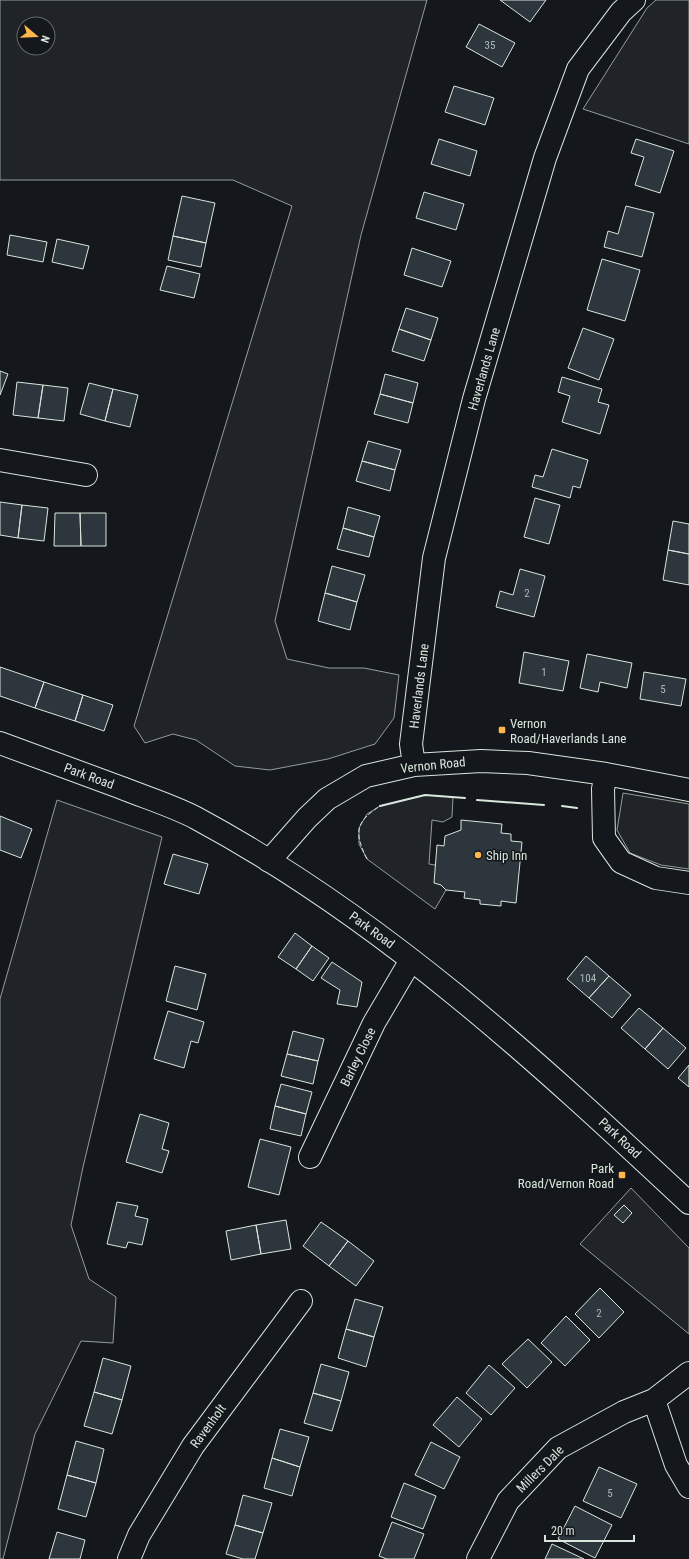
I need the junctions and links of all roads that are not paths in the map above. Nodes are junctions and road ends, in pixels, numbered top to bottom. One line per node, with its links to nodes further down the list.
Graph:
1 (634, 0): 5 (main road, Haverlands Lane)
2 (0, 460): 3 (main road)
3 (86, 475)
4 (0, 743): 8 (main road, Park Road)
5 (414, 765): 6 (main road, Vernon Road); 8 (main road, Vernon Road)
6 (606, 774): 7 (main road, Vernon Road); 9 (main road)
7 (689, 790)
8 (270, 861): 10 (main road, Park Road)
9 (689, 883)
10 (411, 960): 11 (main road, Barley Close); 12 (main road, Park Road)
11 (310, 1156)
12 (689, 1203)
13 (301, 1301): 17 (main road, Ravenholt)
14 (689, 1373): 15 (main road, Millers Dale)
15 (654, 1400): 16 (main road); 18 (main road, Millers Dale)
16 (689, 1487)
17 (129, 1559)
18 (478, 1559)

